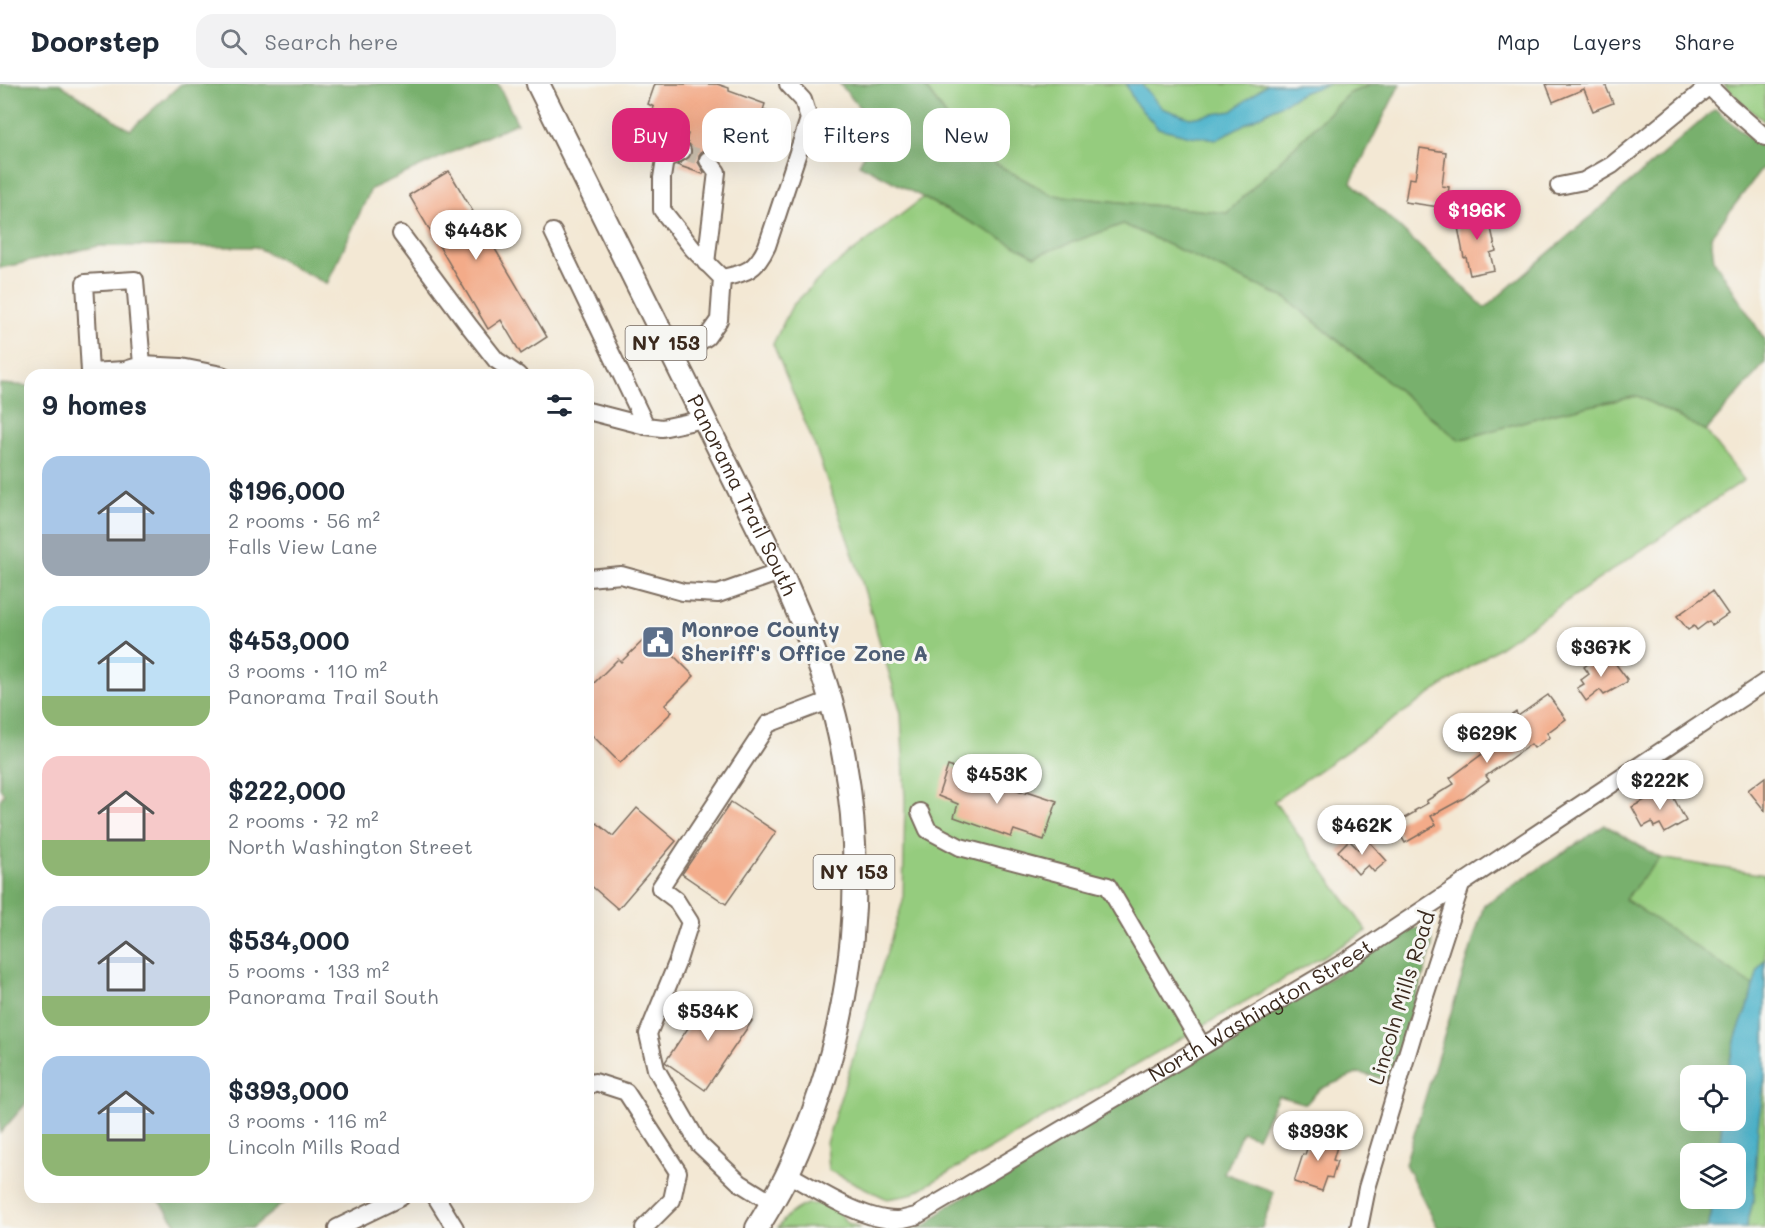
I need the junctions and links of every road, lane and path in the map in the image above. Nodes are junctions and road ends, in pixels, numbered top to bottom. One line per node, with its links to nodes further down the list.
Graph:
1 (538, 84): 12 (main road, Panorama Trail South / NY 153)
2 (788, 84): 11 (street)
3 (1708, 85): 4 (street); 7 (street)
4 (1765, 137)
5 (665, 162): 10 (street)
6 (710, 162): 10 (street)
7 (1559, 186)
8 (553, 232): 20 (street)
9 (401, 234): 17 (street)
10 (706, 262): 11 (street)
11 (722, 278): 12 (street)
12 (674, 357): 19 (main road, Panorama Trail South / NY 153)
13 (142, 364): 14 (street); 15 (street); 16 (street)
14 (90, 369)
15 (131, 369)
16 (190, 369)
17 (509, 369)
18 (594, 413): 20 (street)
19 (704, 419): 20 (street); 21 (main road, Panorama Trail South / NY 153)
20 (646, 426)
21 (780, 572): 22 (street); 24 (main road, Panorama Trail South / NY 153)
22 (594, 577)
23 (1765, 682): 26 (street, North Washington Street)
24 (831, 700): 29 (main road, Panorama Trail South / NY 153); 32 (street)
25 (920, 812): 27 (street)
26 (1461, 885): 27 (street, North Washington Street); 37 (street, Lincoln Mills Road)
27 (1202, 1046): 29 (street, North Washington Street)
28 (594, 1083): 35 (street)
29 (788, 1174): 32 (main road, NY 153)
30 (388, 1203): 33 (street)
31 (440, 1203): 34 (street)
32 (772, 1203): 36 (main road, NY 153)
33 (337, 1228)
34 (455, 1228)
35 (644, 1228)
36 (757, 1228)
37 (1359, 1228)

